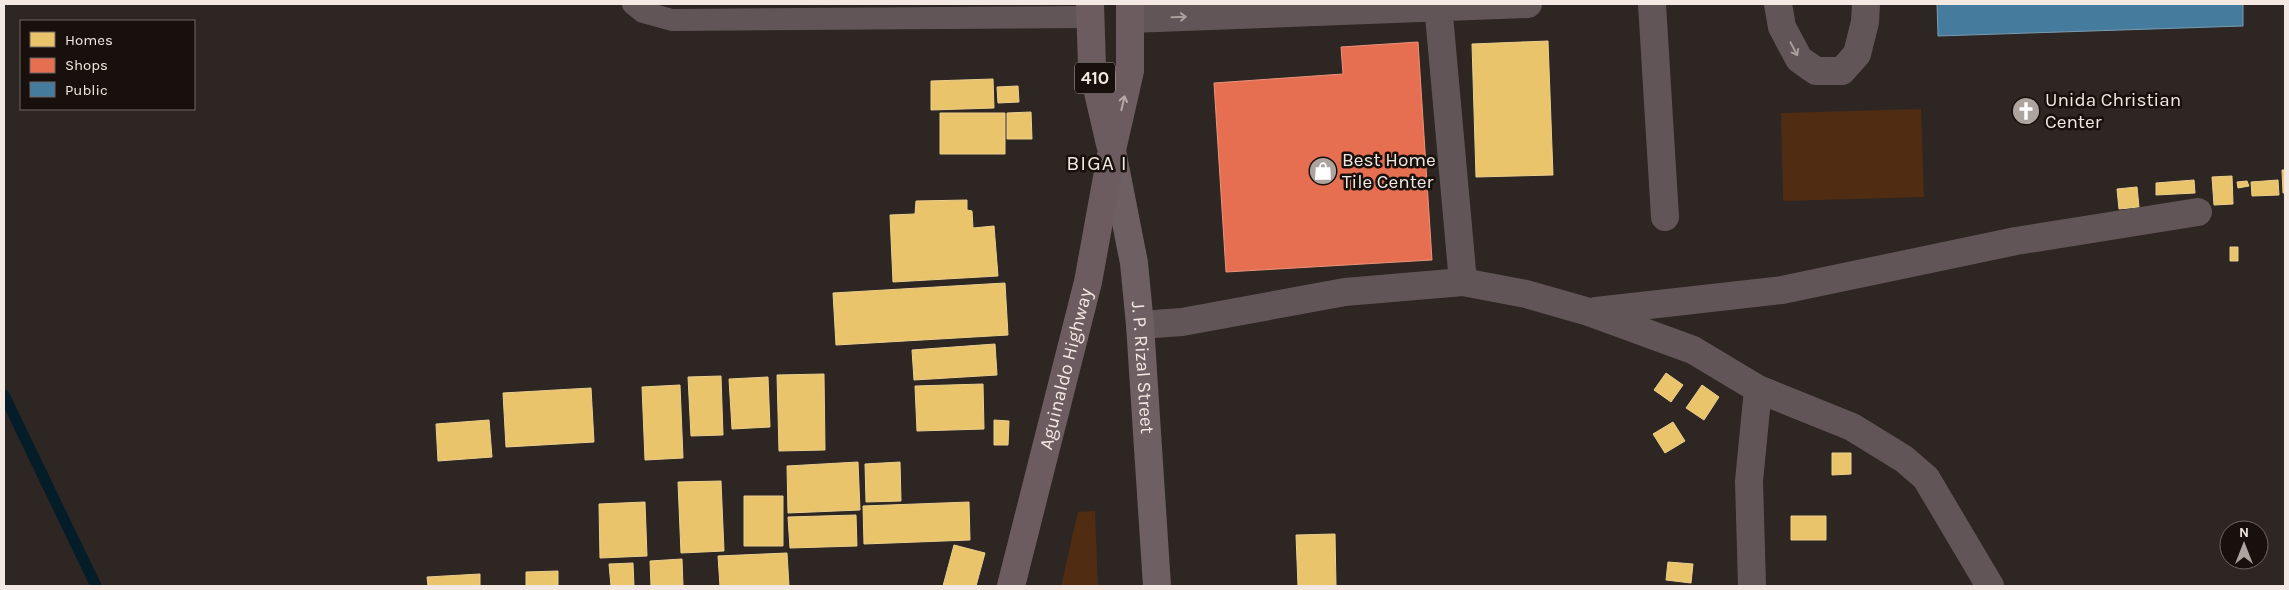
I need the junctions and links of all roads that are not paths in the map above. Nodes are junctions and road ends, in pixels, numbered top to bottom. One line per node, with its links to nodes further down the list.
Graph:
1 (633, 4): 7 (lane)
2 (1528, 4): 6 (street)
3 (1652, 4): 11 (street)
4 (1778, 4): 5 (street, one-way to 5)
5 (1866, 4)
6 (1438, 6): 8 (street, one-way to 6); 12 (street)
7 (1090, 11): 9 (main road, Aguinaldo Highway / 410)
8 (1130, 11): 9 (main road, Aguinaldo Highway / 410, one-way to 8)
9 (1112, 150): 14 (main road, J. P. Rizal Street / 410); 16 (main road, Aguinaldo Highway)
10 (2198, 212): 13 (street)
11 (1665, 217)
12 (1463, 282): 13 (street); 14 (street)
13 (1589, 312): 15 (street)
14 (1140, 325): 17 (main road, J. P. Rizal Street / 410)
15 (1758, 389): 18 (street); 19 (street)
16 (1011, 586)
17 (1157, 586)
18 (1752, 586)
19 (1990, 586)

